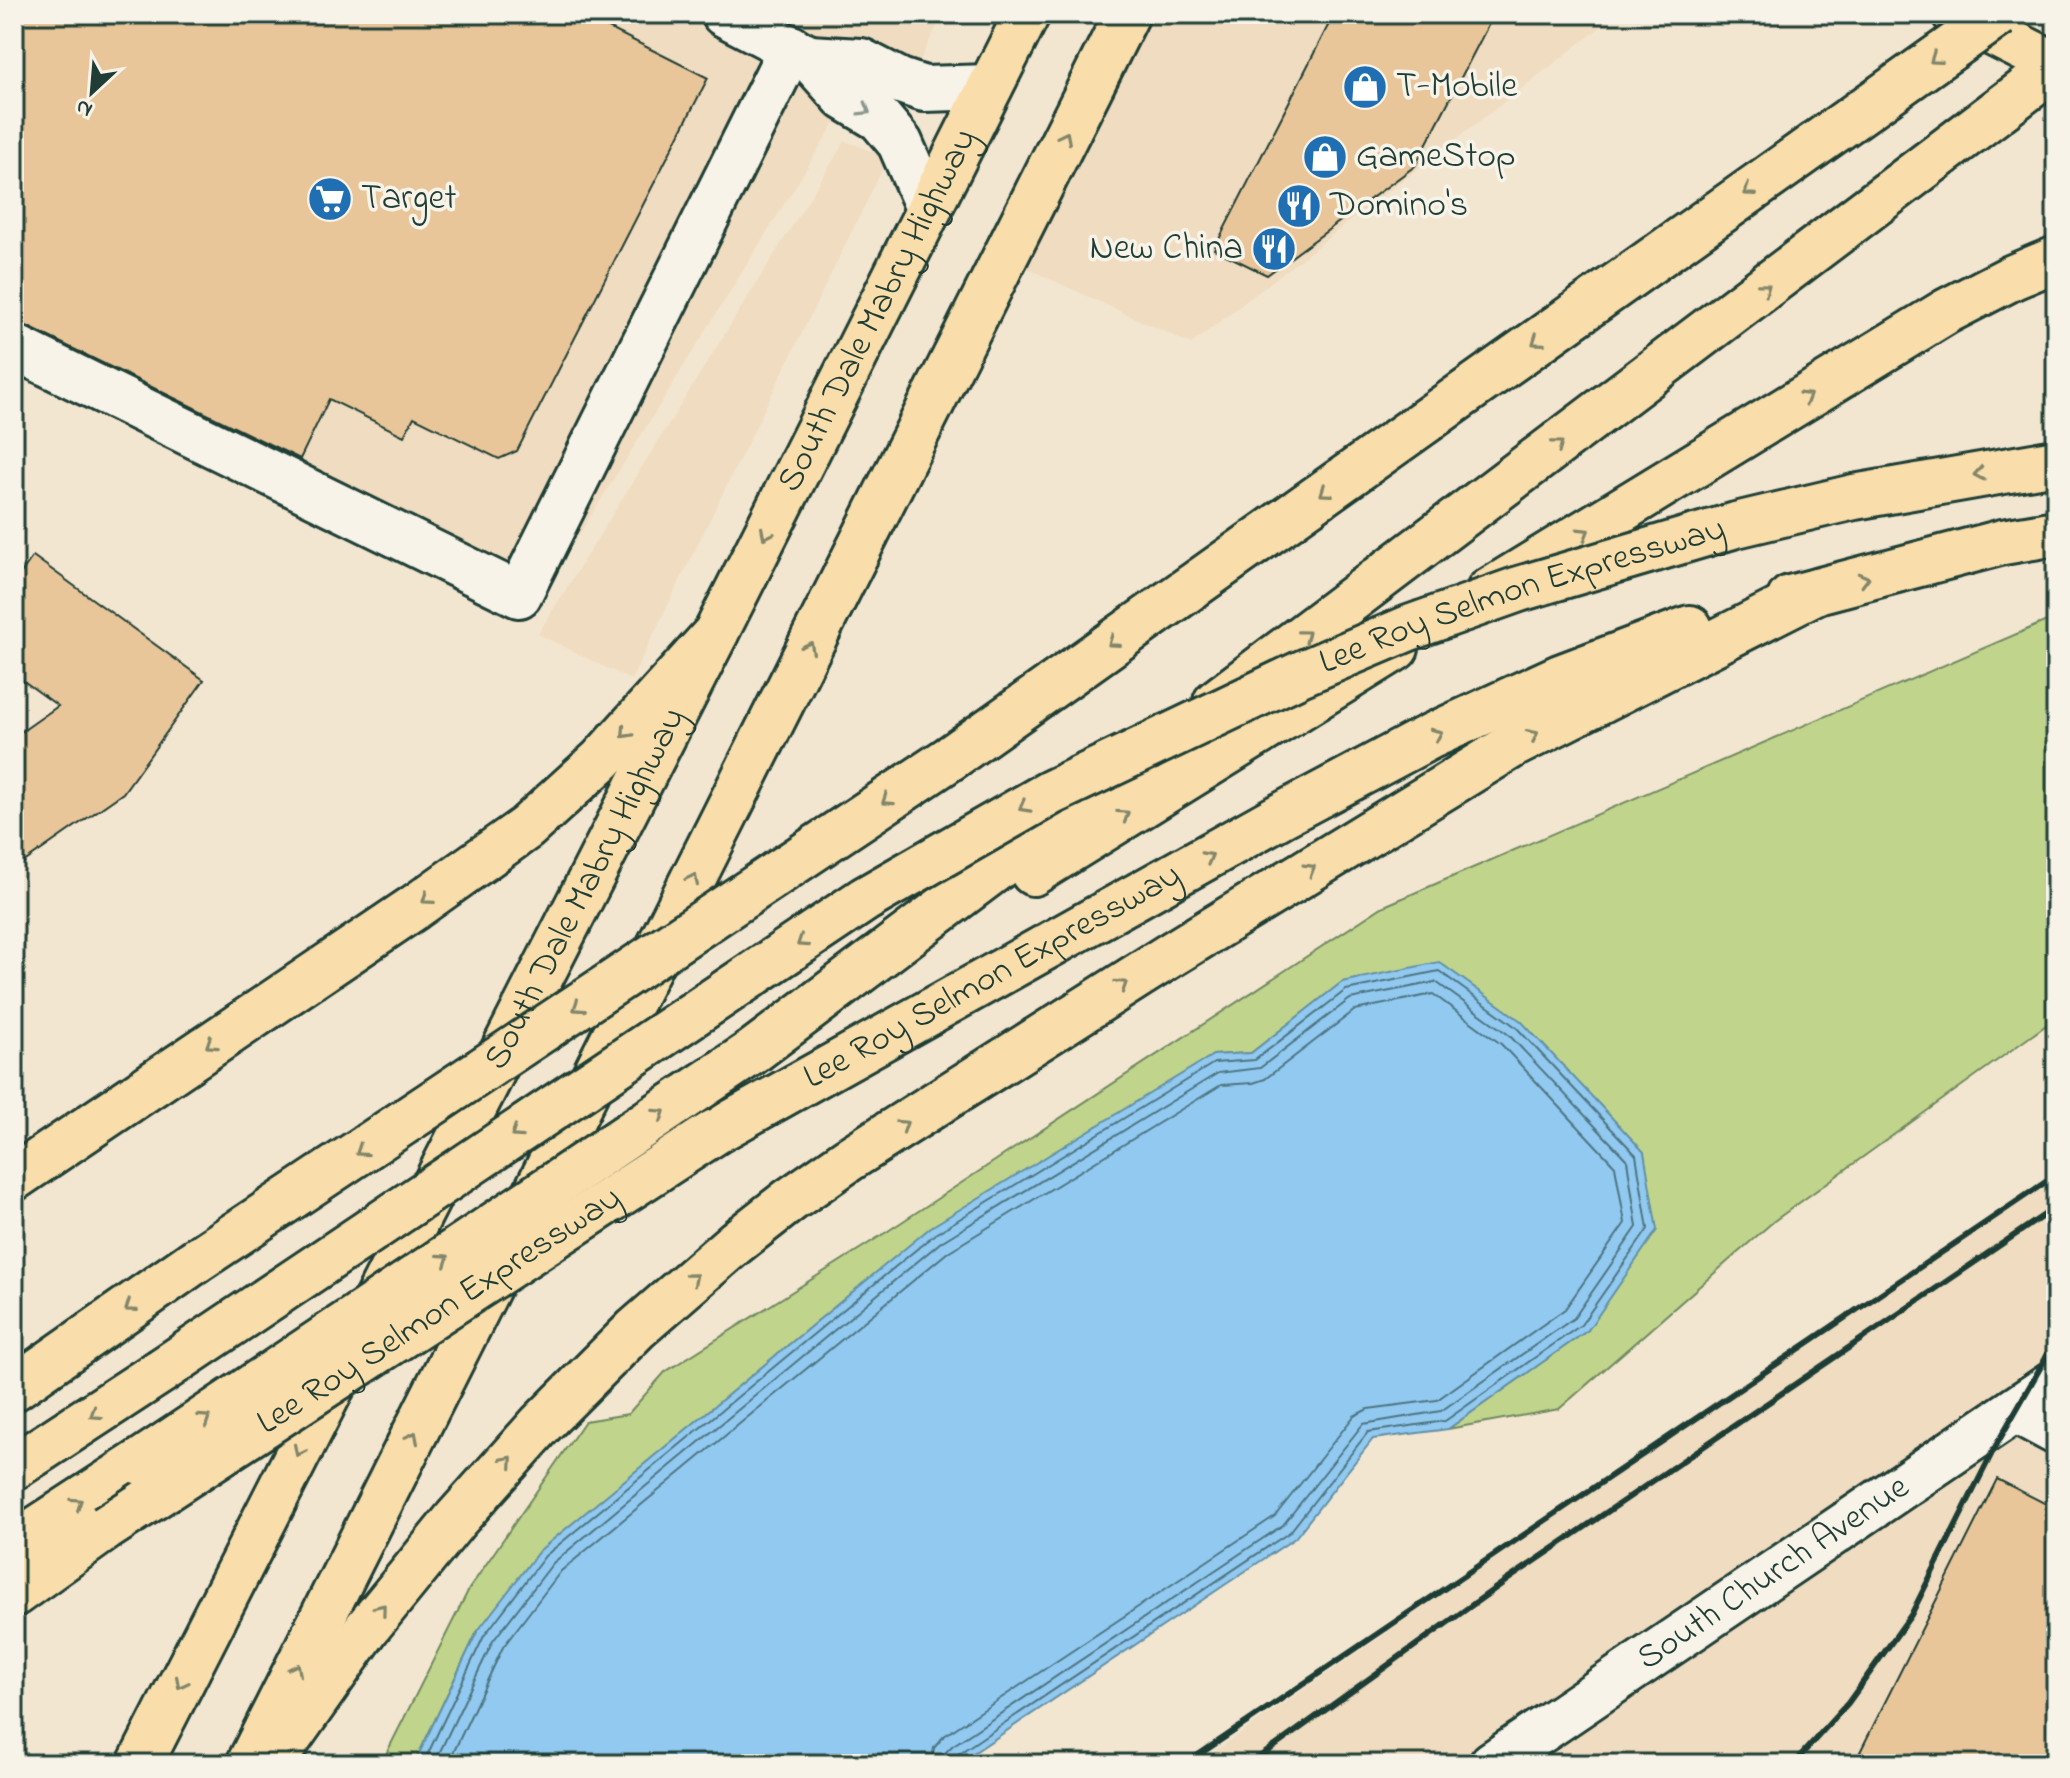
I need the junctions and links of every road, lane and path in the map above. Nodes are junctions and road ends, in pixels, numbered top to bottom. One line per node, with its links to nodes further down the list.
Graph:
1 (724, 14): 6 (street)
2 (1027, 14): 8 (main road, South Dale Mabry Highway)
3 (1127, 14): 26 (main road, one-way to 3)
4 (1955, 14): 7 (main road)
5 (1999, 14): 19 (main road, one-way to 19, bridge)
6 (800, 53): 8 (street); 9 (street, one-way to 9); 11 (street)
7 (2056, 66): 16 (main road, one-way to 7)
8 (990, 87): 9 (main road, South Dale Mabry Highway)
9 (929, 210): 15 (main road, South Dale Mabry Highway, one-way to 15)
10 (2056, 259): 16 (main road, one-way to 10)
11 (14, 347)
12 (2056, 462): 22 (main road, Lee Roy Selmon Expressway, one-way to 22, bridge)
13 (2056, 533): 14 (main road, Lee Roy Selmon Expressway, one-way to 13)
14 (1817, 591): 24 (main road, Lee Roy Selmon Expressway, one-way to 14, bridge); 27 (main road, one-way to 14)
15 (716, 633): 17 (main road, one-way to 17); 25 (main road, South Dale Mabry Highway, one-way to 25)
16 (751, 1053): 23 (main road, one-way to 16, bridge)
17 (14, 1178)
18 (2056, 1382): 20 (street, South Church Avenue)
19 (14, 1388)
20 (2015, 1410): 21 (street); 28 (street, South Church Avenue)
21 (2056, 1432)
22 (14, 1467)
23 (14, 1544)
24 (14, 1594)
25 (140, 1764)
26 (249, 1764)
27 (271, 1764)
28 (1492, 1764)

